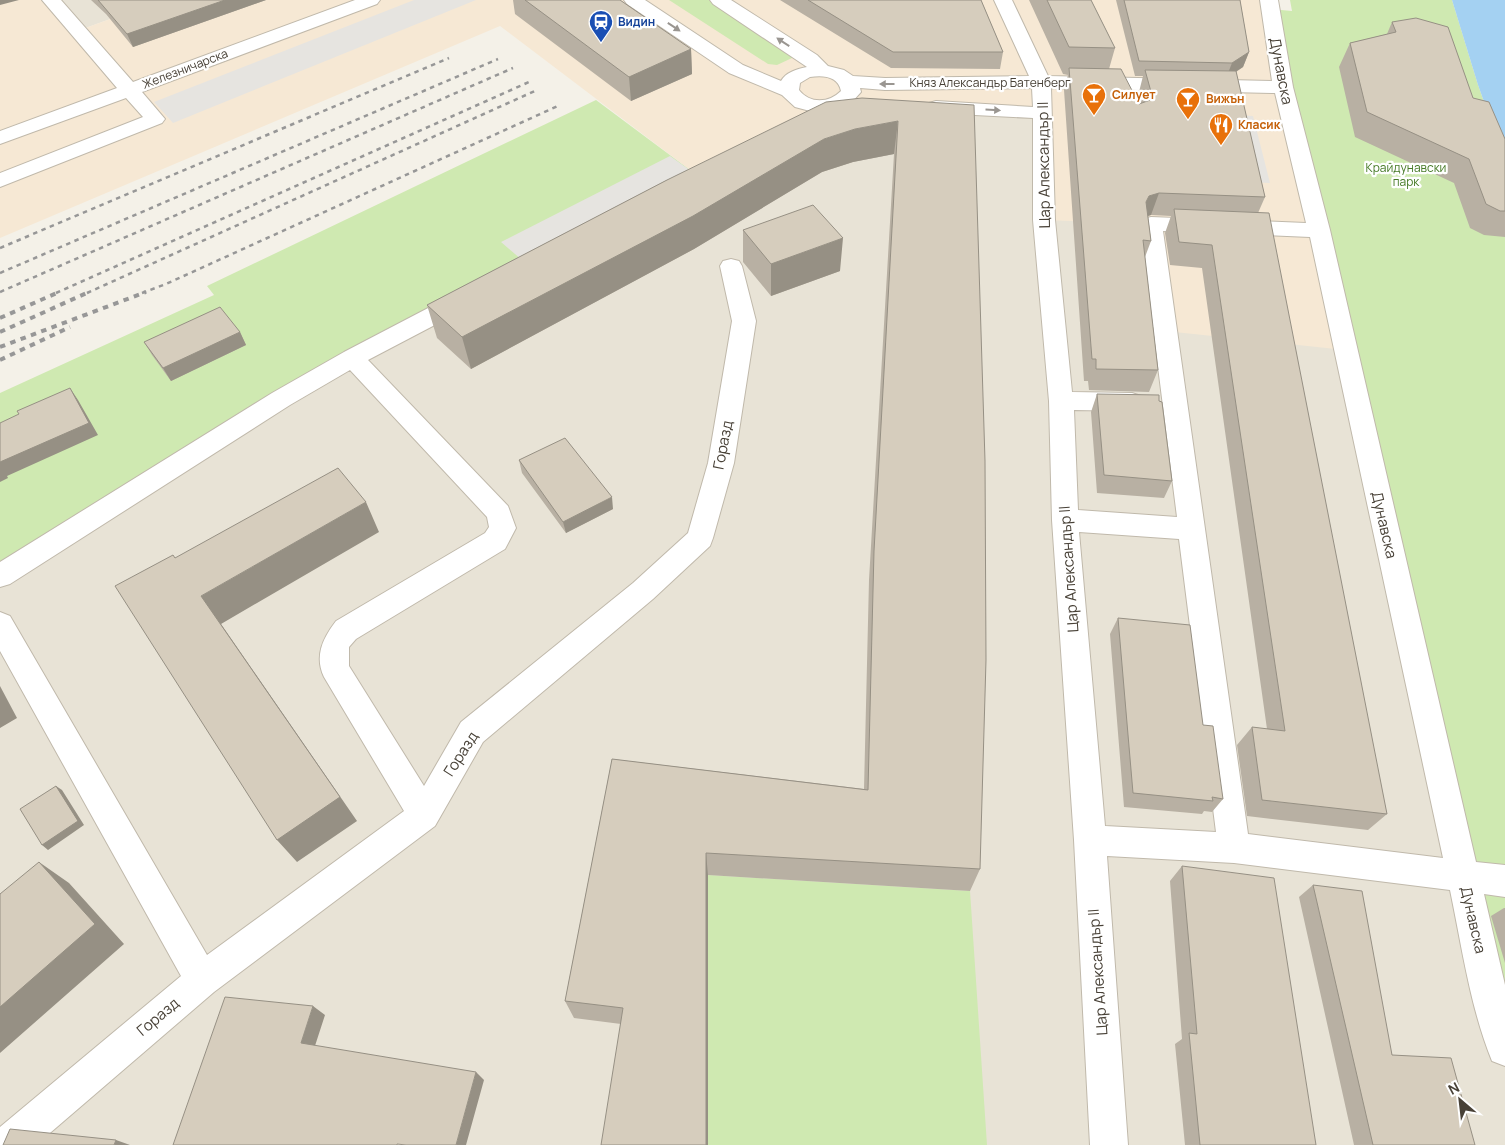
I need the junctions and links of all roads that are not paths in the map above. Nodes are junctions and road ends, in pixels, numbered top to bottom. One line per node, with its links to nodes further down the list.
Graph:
1 (51, 0): 11 (street)
2 (371, 0): 11 (street, Железничарска)
3 (633, 0): 12 (street, one-way to 12)
4 (719, 0): 7 (street, Княз Александър Батенберг, one-way to 4)
5 (1003, 0): 9 (street, Цар Александър II)
6 (1269, 0): 10 (street, Дунавска)
7 (822, 70): 8 (street, Княз Александър Батенберг); 12 (street)
8 (848, 81): 9 (street, Княз Александър Батенберг, one-way to 8); 13 (street)
9 (1041, 82): 10 (street, Княз Александър Батенберг); 16 (street, Цар Александър II)
10 (1283, 87): 20 (street, Дунавска)
11 (130, 90): 18 (street, Железничарска); 19 (street)
12 (789, 91): 13 (street)
13 (828, 104): 14 (street); 17 (street)
14 (869, 104)
15 (917, 106): 16 (street, Княз Александър Батенберг, one-way to 16)
16 (1043, 113): 24 (street, Цар Александър II)
17 (796, 124)
18 (0, 138)
19 (0, 181)
20 (1319, 230): 25 (street); 33 (street, Дунавска)
21 (731, 266): 30 (street, Горазд)
22 (484, 289): 23 (street)
23 (352, 358): 28 (street); 30 (street)
24 (1061, 401): 25 (street); 26 (street, Цар Александър II)
25 (1174, 403): 27 (street)
26 (1065, 520): 27 (street); 31 (street, Цар Александър II)
27 (1191, 529): 32 (street)
28 (0, 576)
29 (0, 624): 35 (street)
30 (424, 815): 35 (street, Горазд)
31 (1090, 840): 32 (street); 38 (street, Цар Александър II)
32 (1234, 848): 33 (street)
33 (1463, 875): 34 (street); 36 (street, Дунавска)
34 (1505, 881)
35 (202, 980): 37 (street, Горазд)
36 (1505, 1048)
37 (8, 1145)
38 (1109, 1145)

